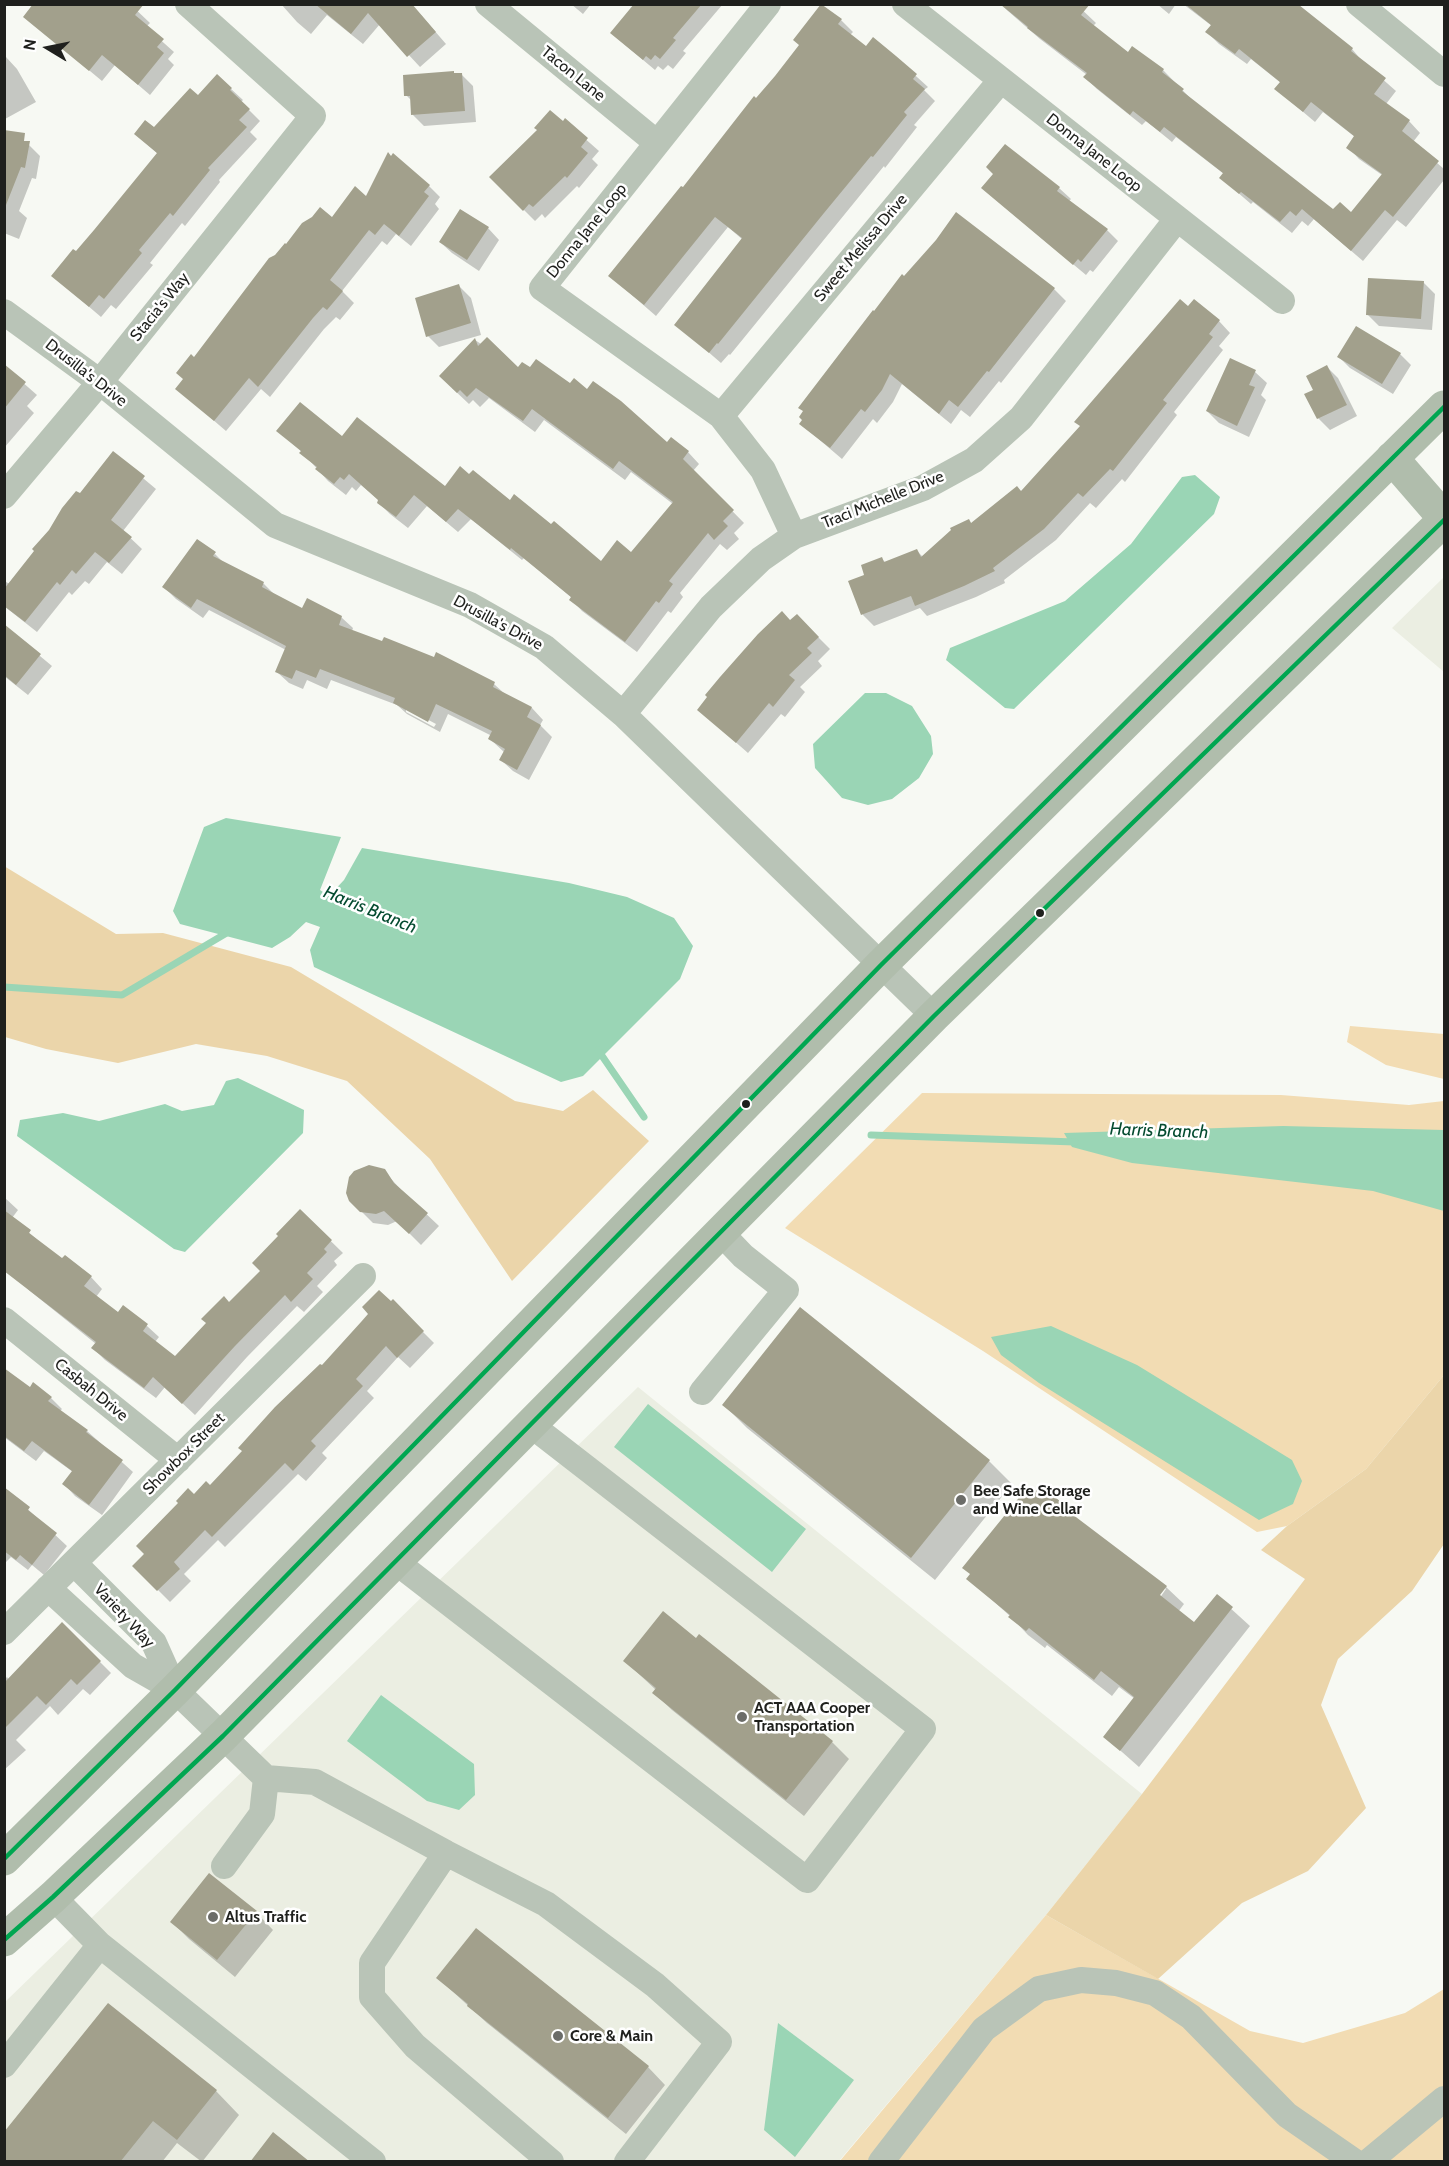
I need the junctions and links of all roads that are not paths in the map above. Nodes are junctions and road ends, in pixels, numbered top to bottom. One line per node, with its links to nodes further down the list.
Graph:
1 (188, 4): 12 (street, Stacia's Way)
2 (488, 4): 8 (street, Tacon Lane)
3 (768, 4): 8 (street, Donna Jane Loop)
4 (905, 4): 7 (street, Donna Jane Loop)
5 (1359, 4): 6 (street)
6 (1444, 74)
7 (1001, 80): 9 (street, Donna Jane Loop); 14 (street, Sweet Melissa Drive)
8 (657, 143): 14 (street, Donna Jane Loop)
9 (1177, 219): 10 (street, Donna Jane Loop); 18 (street, Traci Michelle Drive)
10 (1282, 301)
11 (4, 312): 12 (street, Drusilla's Drive)
12 (99, 382): 16 (street, Stacia's Way); 19 (street, Drusilla's Drive)
13 (1444, 406): 15 (main road)
14 (721, 416): 18 (street, Donna Jane Loop)
15 (1392, 458): 17 (main road); 20 (main road)
16 (4, 496)
17 (1444, 519): 21 (main road)
18 (794, 536): 19 (street, Traci Michelle Drive)
19 (623, 714): 20 (street, Drusilla's Drive)
20 (881, 965): 21 (street, Drusilla's Drive); 32 (main road)
21 (934, 1016): 22 (main road)
22 (720, 1232): 25 (street); 26 (main road)
23 (363, 1276): 27 (street, Showbox Street)
24 (4, 1320): 27 (street, Casbah Drive)
25 (702, 1392)
26 (531, 1425): 28 (main road); 28 (street)
27 (178, 1460): 29 (street, Showbox Street)
28 (396, 1562): 33 (main road)
29 (74, 1563): 30 (street, Showbox Street); 32 (street, Variety Way)
30 (48, 1588): 31 (street, Showbox Street); 32 (street, Variety Way)
31 (9, 1619)
32 (175, 1690): 33 (street); 36 (main road)
33 (223, 1737): 34 (street); 38 (main road)
34 (266, 1778): 35 (street); 37 (street)
35 (446, 1853): 44 (street); 45 (street)
36 (4, 1859)
37 (224, 1866)
38 (53, 1897): 39 (main road); 40 (street)
39 (4, 1940)
40 (100, 1945): 41 (street); 43 (street)
41 (4, 2066)
42 (1444, 2099): 48 (street)
43 (373, 2162)
44 (551, 2162)
45 (627, 2162)
46 (881, 2162): 47 (street)
47 (1355, 2162)
48 (1368, 2162)

